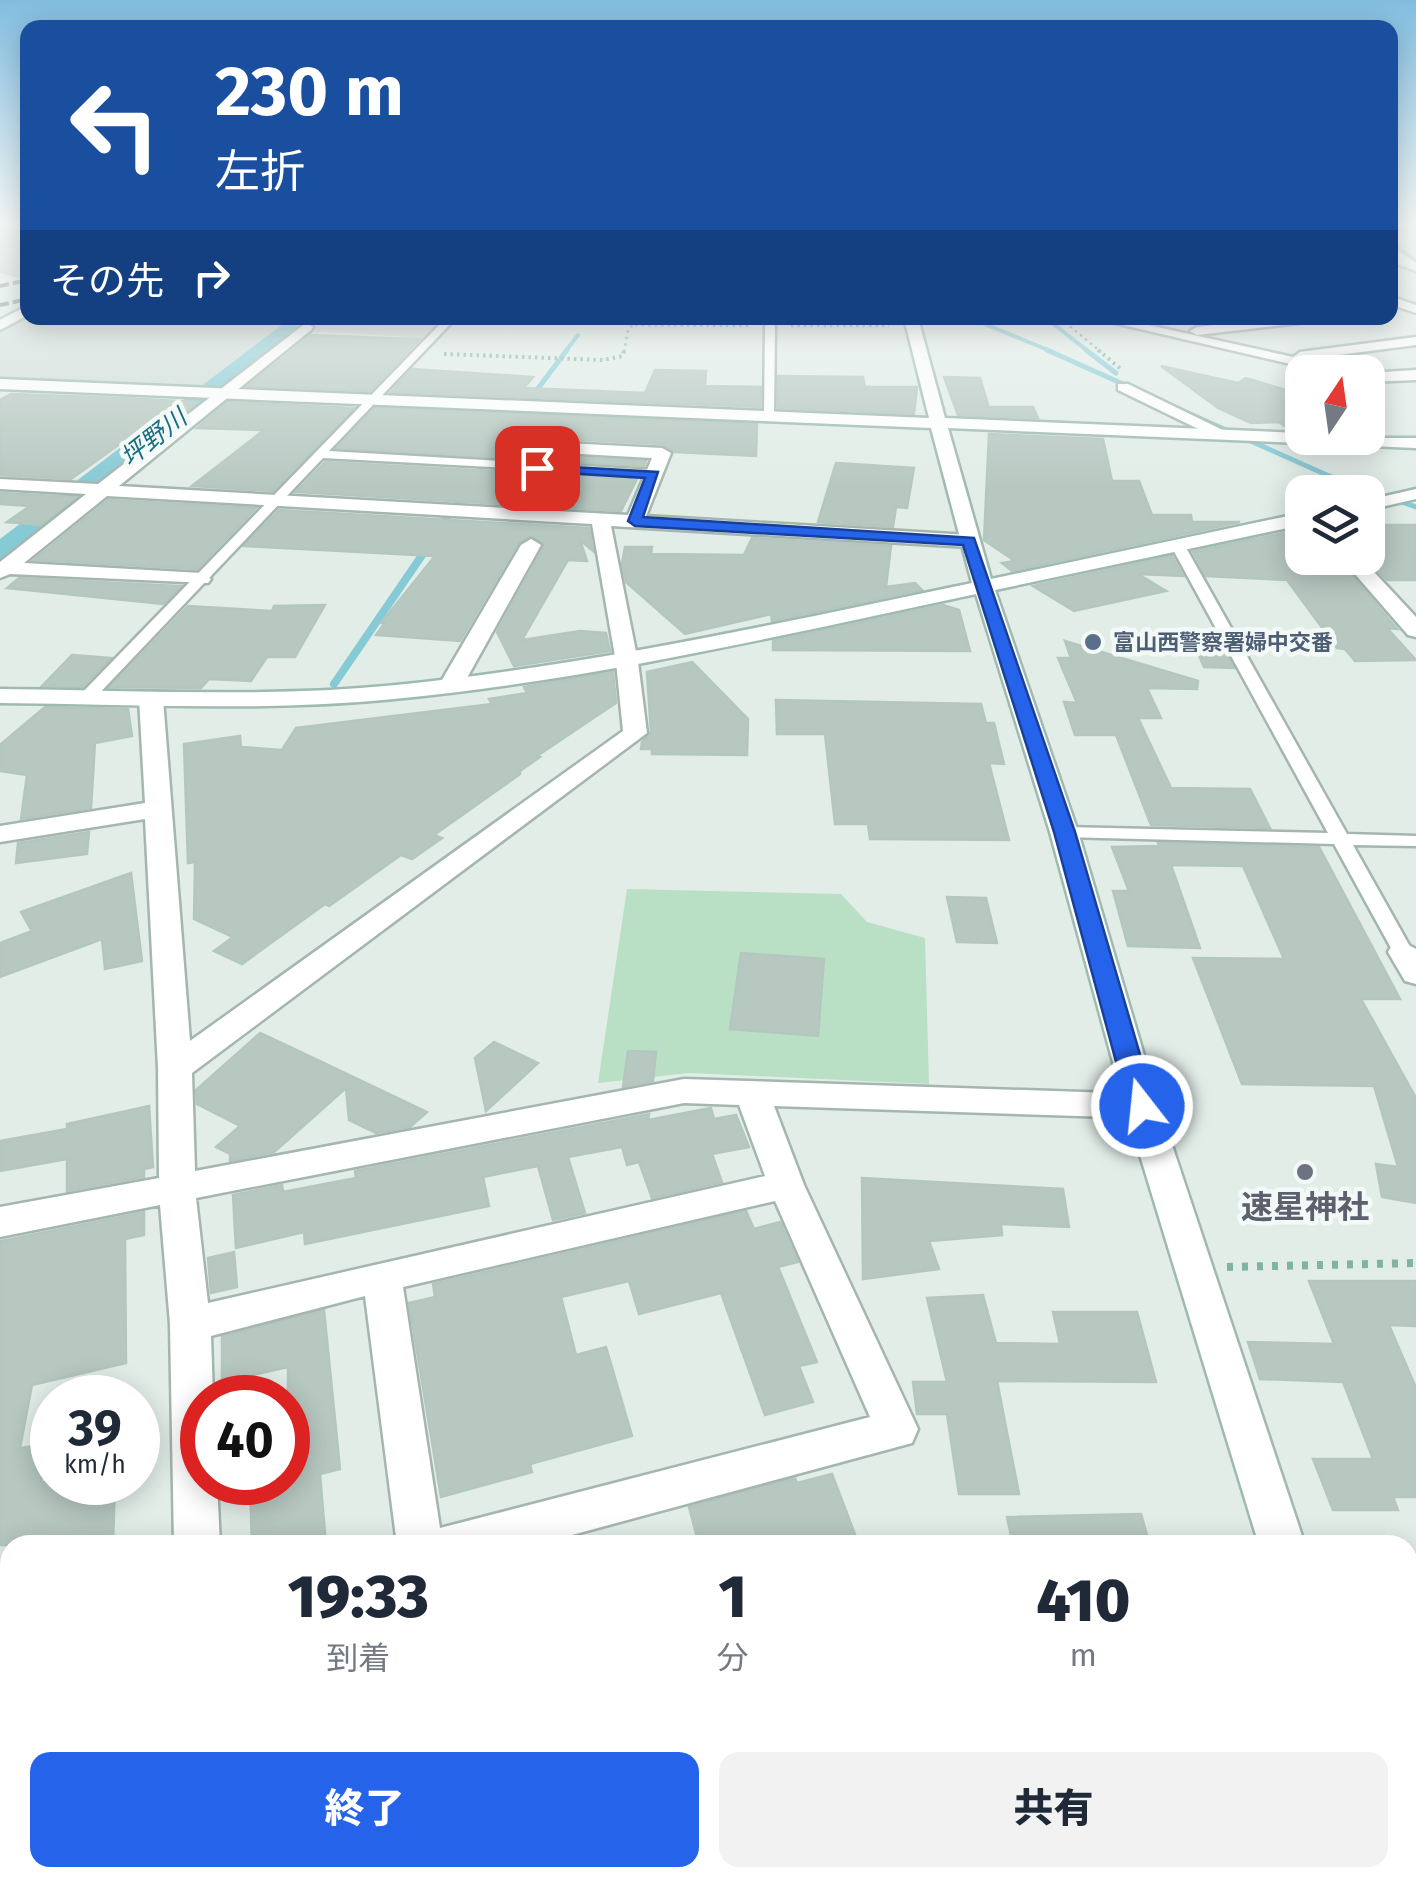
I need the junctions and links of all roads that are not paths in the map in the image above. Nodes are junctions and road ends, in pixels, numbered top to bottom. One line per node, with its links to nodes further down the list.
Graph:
1 (445, 325): 16 (lane)
2 (912, 325): 18 (street)
3 (1132, 325): 7 (street)
4 (1249, 325): 7 (street)
5 (770, 326): 17 (lane)
6 (306, 327): 15 (street)
7 (1173, 334): 9 (street)
8 (1416, 340): 9 (street)
9 (1282, 358): 10 (street)
10 (1285, 359)
11 (1416, 375): 12 (street)
12 (1385, 377)
13 (1123, 379): 19 (street)
14 (0, 384): 15 (street)
15 (210, 393): 16 (street); 25 (street); 26 (street)
16 (372, 400): 17 (street); 22 (lane)
17 (769, 416): 18 (street)
18 (936, 424): 19 (street); 33 (street)
19 (1229, 435): 20 (street)
20 (1416, 443)
21 (508, 445): 23 (street)
22 (321, 454): 23 (lane); 28 (lane)
23 (653, 474): 31 (street)
24 (0, 484): 25 (street)
25 (77, 488): 26 (street); 36 (street)
26 (102, 490): 28 (street); 36 (street)
27 (1416, 494): 29 (street)
28 (278, 500): 30 (street); 38 (lane)
29 (1385, 501)
30 (600, 519): 31 (street); 41 (street)
31 (635, 521): 33 (street)
32 (1285, 523): 35 (street)
33 (969, 541): 39 (street)
34 (531, 545): 42 (street)
35 (1178, 546): 39 (street); 49 (lane)
36 (2, 563): 38 (street)
37 (1368, 575): 40 (street)
38 (201, 579): 45 (lane)
39 (984, 586): 41 (street); 47 (street)
40 (1411, 619)
41 (628, 662): 42 (street); 52 (street)
42 (451, 685): 44 (street)
43 (0, 696): 45 (street)
44 (150, 699): 45 (street); 46 (street)
45 (86, 700)
46 (158, 809): 48 (street); 52 (street)
47 (1064, 832): 49 (lane); 54 (street)
48 (0, 834)
49 (1340, 840): 50 (lane); 51 (lane)
50 (1416, 841)
51 (1409, 963)
52 (175, 1068): 56 (street)
53 (752, 1094): 54 (street); 55 (street); 56 (street)
54 (1142, 1106): 63 (street)
55 (786, 1185): 58 (street); 62 (street)
56 (178, 1189): 57 (street); 59 (street)
57 (0, 1222)
58 (382, 1276): 59 (street); 61 (street)
59 (190, 1324): 60 (street)
60 (197, 1535)
61 (419, 1535)
62 (491, 1535)
63 (1279, 1535)

